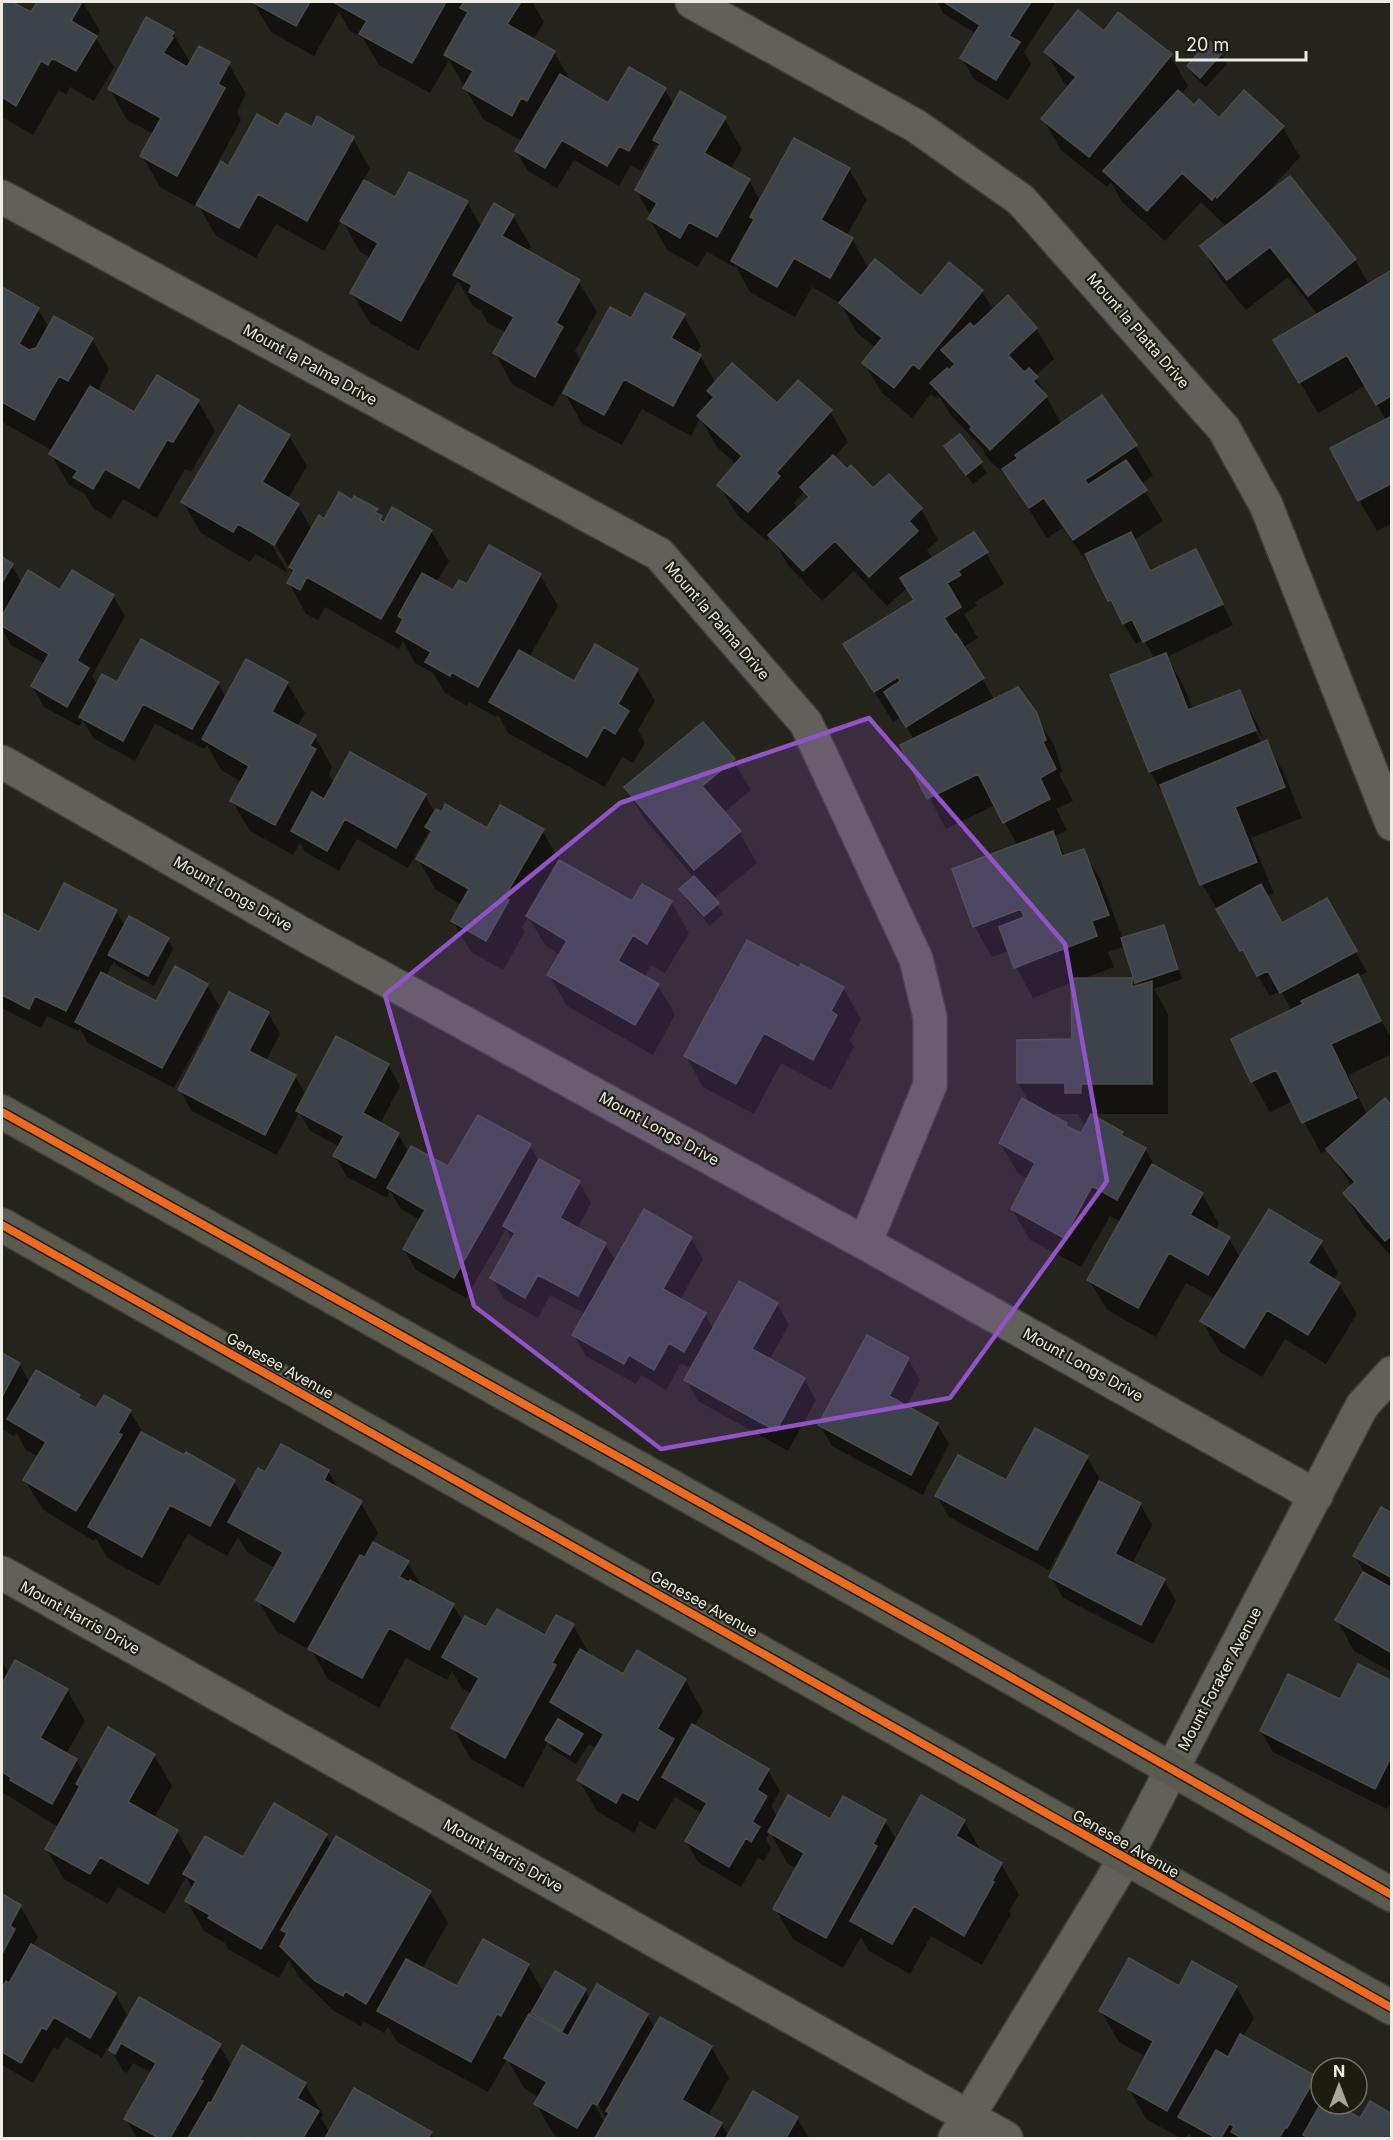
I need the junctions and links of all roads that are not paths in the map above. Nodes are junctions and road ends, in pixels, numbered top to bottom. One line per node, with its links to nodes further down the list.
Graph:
1 (692, 2): 4 (street, Mount la Platta Drive)
2 (2, 197): 7 (street, Mount la Palma Drive)
3 (2, 762): 7 (street, Mount Longs Drive)
4 (1392, 824)
5 (2, 1112): 11 (main road)
6 (2, 1225): 12 (main road, Genesee Avenue)
7 (865, 1243): 9 (street, Mount Longs Drive)
8 (1392, 1373): 9 (street, Mount Foraker Avenue)
9 (1316, 1496): 11 (street, Mount Foraker Avenue)
10 (2, 1573): 15 (street, Mount Harris Drive)
11 (1172, 1770): 12 (street, Mount Foraker Avenue); 13 (main road)
12 (1125, 1859): 14 (main road, Genesee Avenue); 15 (street, Mount Foraker Avenue)
13 (1392, 1895)
14 (1392, 2008)
15 (961, 2128): 16 (street, Mount Harris Drive)
16 (1006, 2139)

